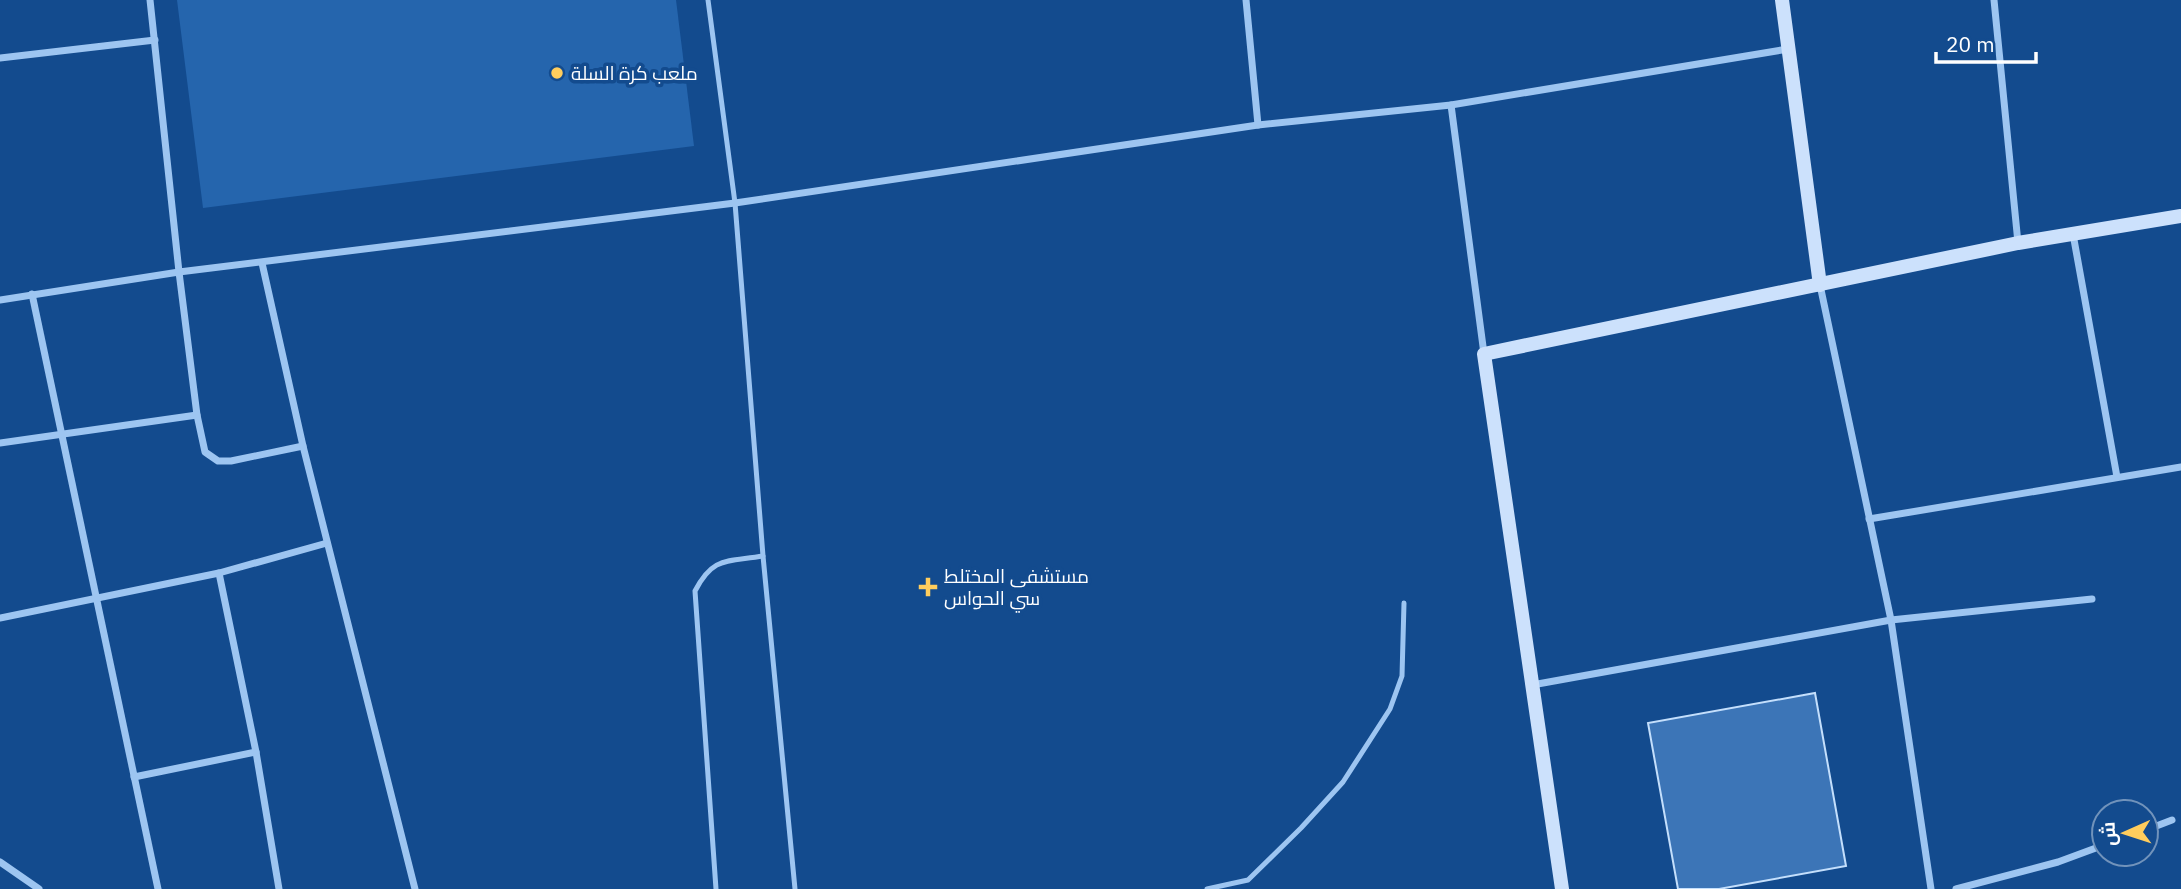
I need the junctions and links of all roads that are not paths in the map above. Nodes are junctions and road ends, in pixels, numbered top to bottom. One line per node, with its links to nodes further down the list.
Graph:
1 (150, 0): 6 (street)
2 (708, 0): 11 (lane)
3 (1246, 0): 10 (street)
4 (1782, 0): 7 (main road)
5 (1994, 0): 14 (street)
6 (155, 40): 8 (street); 16 (street)
7 (1788, 50): 9 (street); 17 (main road)
8 (0, 58)
9 (1451, 105): 10 (street); 20 (street)
10 (1258, 125): 11 (street)
11 (735, 203): 15 (street); 29 (lane)
12 (2181, 216): 13 (main road)
13 (2073, 234): 14 (main road); 26 (street)
14 (2018, 243): 17 (main road)
15 (262, 262): 16 (street); 24 (street)
16 (179, 272): 18 (street); 21 (street)
17 (1819, 285): 20 (main road); 27 (street)
18 (32, 295): 19 (street); 22 (street)
19 (0, 300)
20 (1484, 354): 36 (main road)
21 (197, 415): 22 (street); 24 (street)
22 (62, 434): 23 (street); 31 (street)
23 (0, 443)
24 (303, 446): 28 (street)
25 (2181, 467): 26 (street)
26 (2117, 477): 27 (street)
27 (1869, 519): 35 (street)
28 (327, 543): 30 (street); 46 (street)
29 (763, 556): 47 (lane); 48 (lane)
30 (219, 573): 31 (street); 37 (street)
31 (96, 598): 34 (street); 38 (street)
32 (2092, 599): 35 (street)
33 (1404, 603): 49 (lane)
34 (0, 618)
35 (1891, 620): 36 (street); 51 (street)
36 (1531, 685): 50 (main road)
37 (256, 752): 38 (street); 45 (street)
38 (134, 777): 44 (street)
39 (2172, 820): 40 (street)
40 (2160, 825)
41 (2090, 850): 52 (street)
42 (0, 862): 43 (street)
43 (39, 889)
44 (158, 889)
45 (279, 889)
46 (415, 889)
47 (716, 889)
48 (794, 889)
49 (1206, 889)
50 (1562, 889)
51 (1931, 889)
52 (1956, 889)

